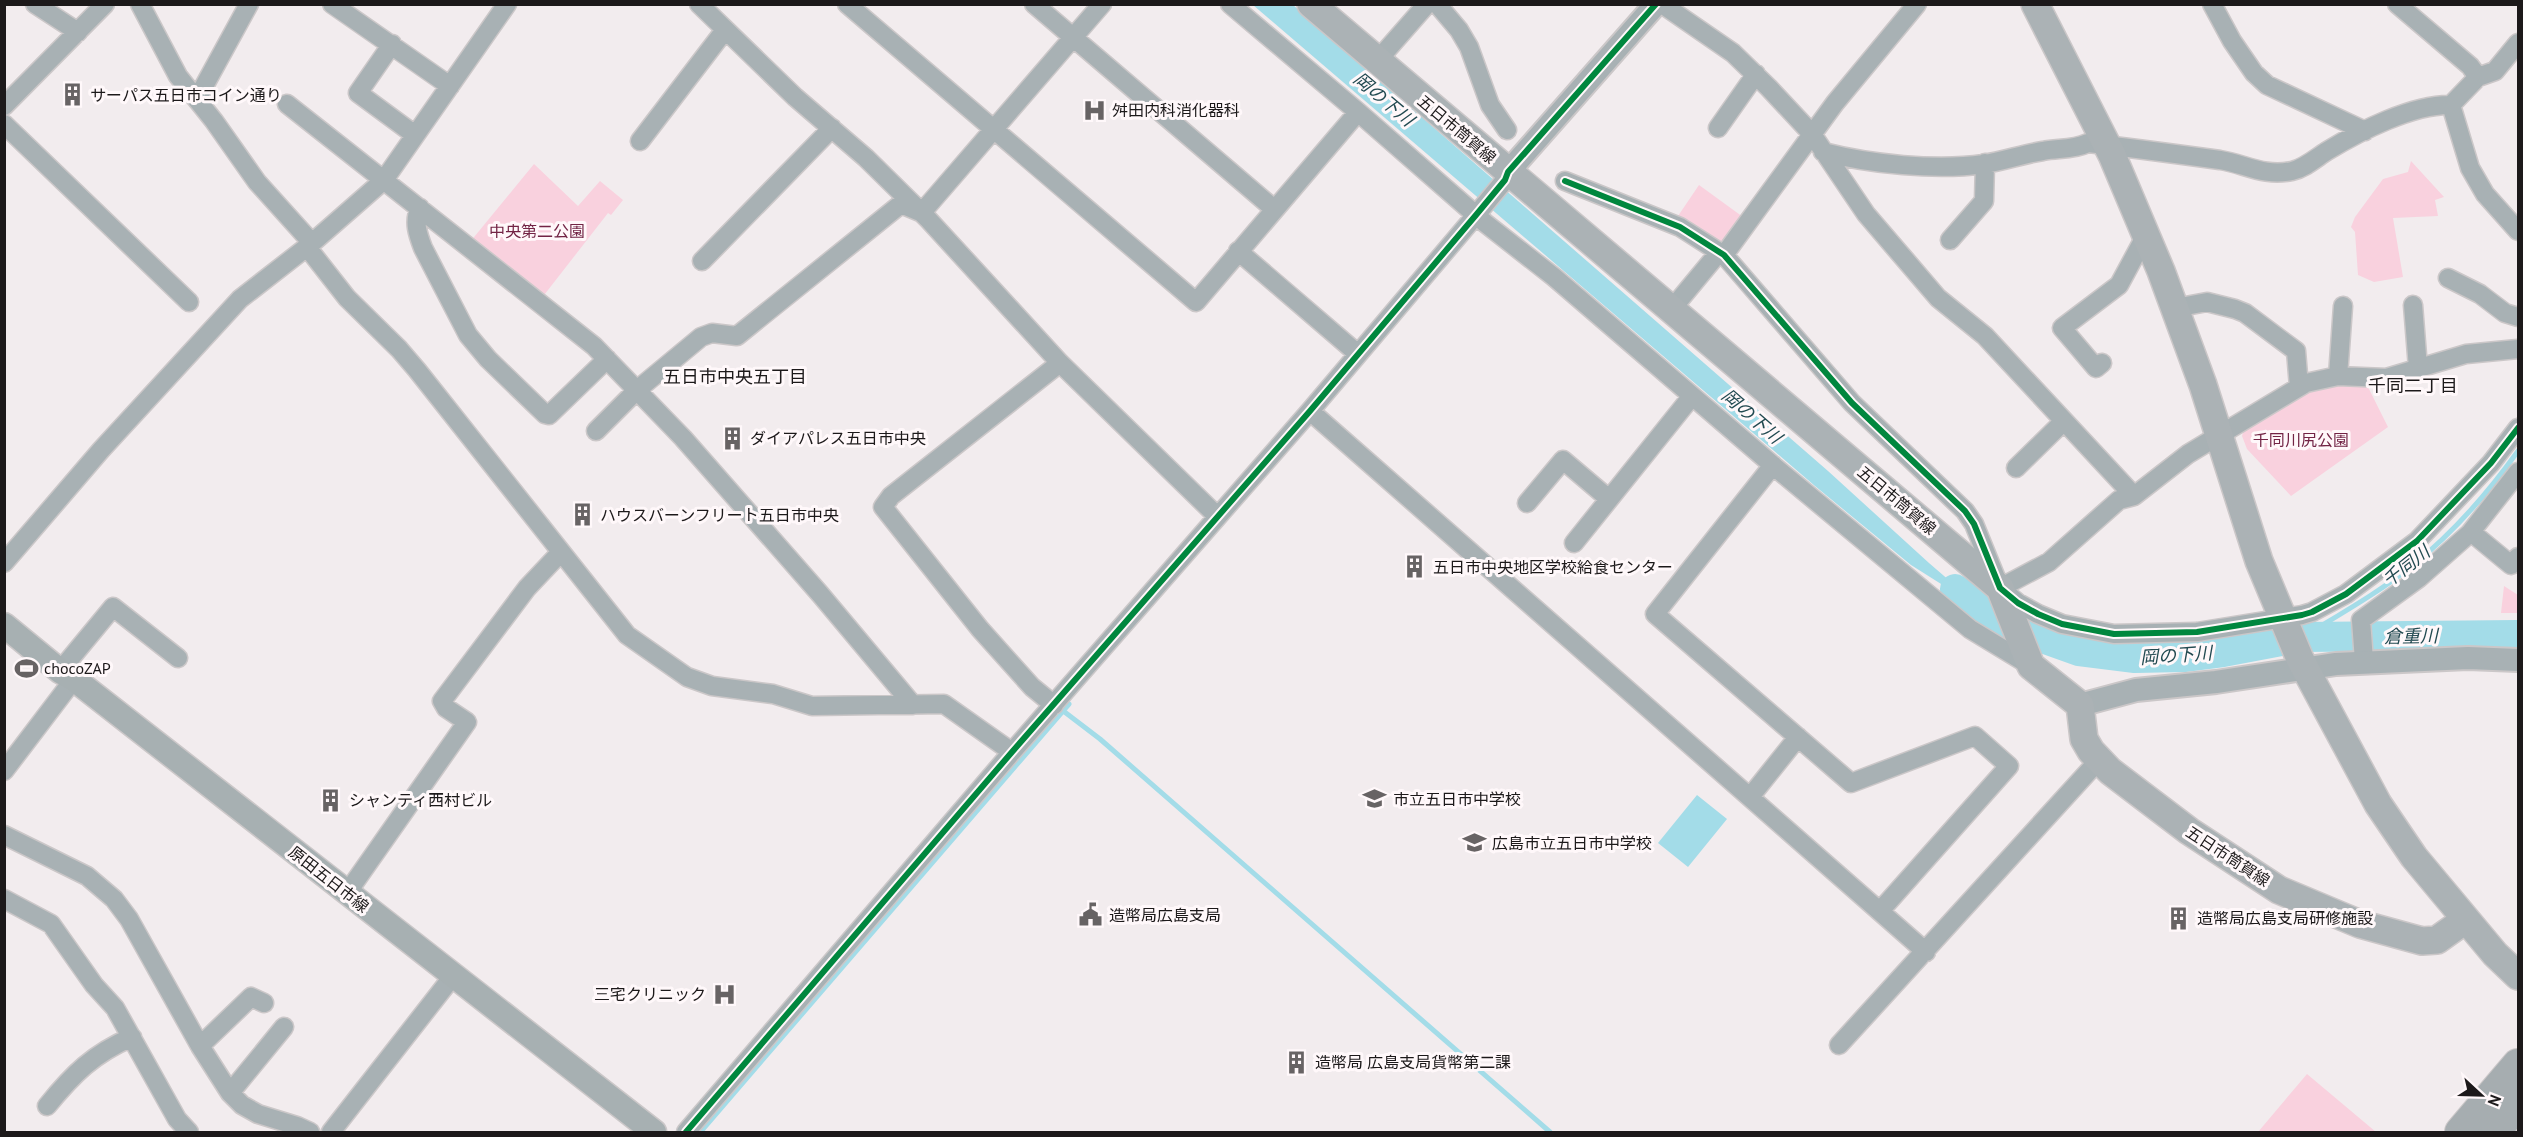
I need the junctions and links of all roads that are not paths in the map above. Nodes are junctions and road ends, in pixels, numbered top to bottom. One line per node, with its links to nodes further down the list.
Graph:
1 (35, 4): 22 (street)
2 (105, 4): 22 (street)
3 (140, 4): 30 (street)
4 (249, 4): 30 (street)
5 (332, 4): 25 (street)
6 (507, 4): 29 (street)
7 (699, 4): 21 (street)
8 (847, 4): 38 (street)
9 (1034, 4): 23 (street)
10 (1102, 4): 23 (street)
11 (1230, 4): 34 (street)
12 (1311, 4): 26 (main road, 五日市筒賀線)
13 (1427, 4): 26 (street)
14 (1437, 4): 39 (street)
15 (1656, 4): 47 (street)
16 (1662, 4): 27 (street)
17 (1917, 4): 41 (street)
18 (2035, 4): 44 (main road)
19 (2212, 4): 40 (street)
20 (2397, 4): 28 (street)
21 (725, 30): 36 (street); 43 (street)
22 (78, 32): 33 (street)
23 (1074, 38): 38 (street); 51 (street)
24 (2518, 43): 28 (street)
25 (392, 44): 29 (street); 42 (street)
26 (1377, 61): 47 (main road, 五日市筒賀線)
27 (1756, 74): 37 (street); 41 (street)
28 (2478, 77): 32 (street)
29 (450, 86): 42 (street)
30 (197, 99): 57 (street)
31 (287, 104): 48 (street)
32 (2451, 105): 40 (street); 54 (street)
33 (4, 106)
34 (1358, 112): 51 (street); 52 (street)
35 (4, 124): 62 (street)
36 (832, 128): 53 (street); 60 (street)
37 (1718, 128)
38 (994, 130): 53 (street); 58 (street)
39 (1507, 130)
40 (2365, 131): 44 (street)
41 (1812, 134): 45 (street); 59 (street)
42 (416, 135): 48 (street)
43 (640, 141)
44 (2107, 146): 46 (street); 55 (main road)
45 (1823, 152): 46 (street); 79 (street)
46 (1985, 163): 56 (street)
47 (1506, 176): 52 (street); 66 (main road, 五日市筒賀線)
48 (384, 180): 50 (street); 57 (street)
49 (1565, 181): 59 (street)
50 (420, 208): 70 (street); 70 (street)
51 (1274, 209): 58 (street)
52 (1480, 211): 69 (street); 77 (street)
53 (920, 212): 71 (street); 76 (street)
54 (2518, 231)
55 (2146, 235): 65 (main road); 72 (street)
56 (1950, 240)
57 (309, 245): 92 (street); 94 (street)
58 (1238, 251): 69 (street)
59 (1724, 255): 66 (street); 95 (street)
60 (702, 261)
61 (2448, 279): 67 (street)
62 (189, 302)
63 (2413, 305): 73 (street)
64 (2343, 306): 74 (street)
65 (2175, 308): 75 (street); 82 (main road)
66 (1671, 310): 95 (main road, 五日市筒賀線)
67 (2518, 317)
68 (2518, 349): 73 (street)
69 (1358, 354): 78 (street)
70 (607, 359): 76 (street)
71 (1060, 363): 89 (street); 105 (street)
72 (2102, 363)
73 (2418, 368): 74 (street)
74 (2338, 376): 75 (street)
75 (2299, 387): 82 (street)
76 (638, 390): 81 (street); 104 (street)
77 (1692, 396): 83 (street); 87 (street)
78 (1310, 411): 89 (street); 111 (street)
79 (2064, 421): 84 (street); 86 (street)
80 (2518, 428): 96 (street)
81 (596, 431)
82 (2218, 435): 86 (street); 96 (main road)
83 (1773, 465): 100 (street); 107 (street)
84 (2016, 468)
85 (2518, 472): 90 (street)
86 (2133, 496): 95 (street)
87 (1609, 499): 88 (street); 91 (street)
88 (1527, 502)
89 (1217, 516): 105 (street)
90 (2470, 532): 93 (street); 99 (street)
91 (1574, 543)
92 (561, 552): 104 (street); 113 (street)
93 (2518, 557)
94 (4, 563)
95 (2003, 595): 96 (street); 100 (main road, 五日市筒賀線)
96 (2283, 620): 102 (main road)
97 (4, 625): 103 (main road, 原田五日市線)
98 (178, 657): 103 (street)
99 (2364, 657): 101 (street); 102 (street)
100 (2028, 660): 106 (main road)
101 (2518, 660)
102 (2303, 663): 106 (street); 116 (main road)
103 (67, 675): 110 (street); 113 (main road, 原田五日市線)
104 (913, 705): 108 (street)
105 (1054, 705): 108 (street)
106 (2080, 705): 109 (main road, 五日市筒賀線)
107 (1798, 738): 111 (street); 115 (street)
108 (1012, 752): 133 (street)
109 (2099, 760): 116 (main road, 五日市筒賀線); 117 (street)
110 (4, 771)
111 (1750, 797): 115 (street)
112 (4, 835): 123 (street)
113 (347, 893): 119 (main road, 原田五日市線)
114 (4, 899): 122 (street)
115 (1880, 911): 117 (street)
116 (2465, 920): 118 (main road)
117 (1926, 952): 124 (street)
118 (2518, 975)
119 (453, 976): 131 (street); 132 (main road, 原田五日市線)
120 (253, 995): 123 (street)
121 (282, 1035): 126 (street)
122 (132, 1036): 128 (street); 129 (street)
123 (200, 1046): 126 (street)
124 (1839, 1046)
125 (2518, 1065): 134 (highway)
126 (230, 1093): 130 (street)
127 (2518, 1103): 135 (highway)
128 (47, 1106)
129 (189, 1132)
130 (310, 1132)
131 (331, 1132)
132 (654, 1132)
133 (686, 1132)
134 (2461, 1132)
135 (2493, 1132)

